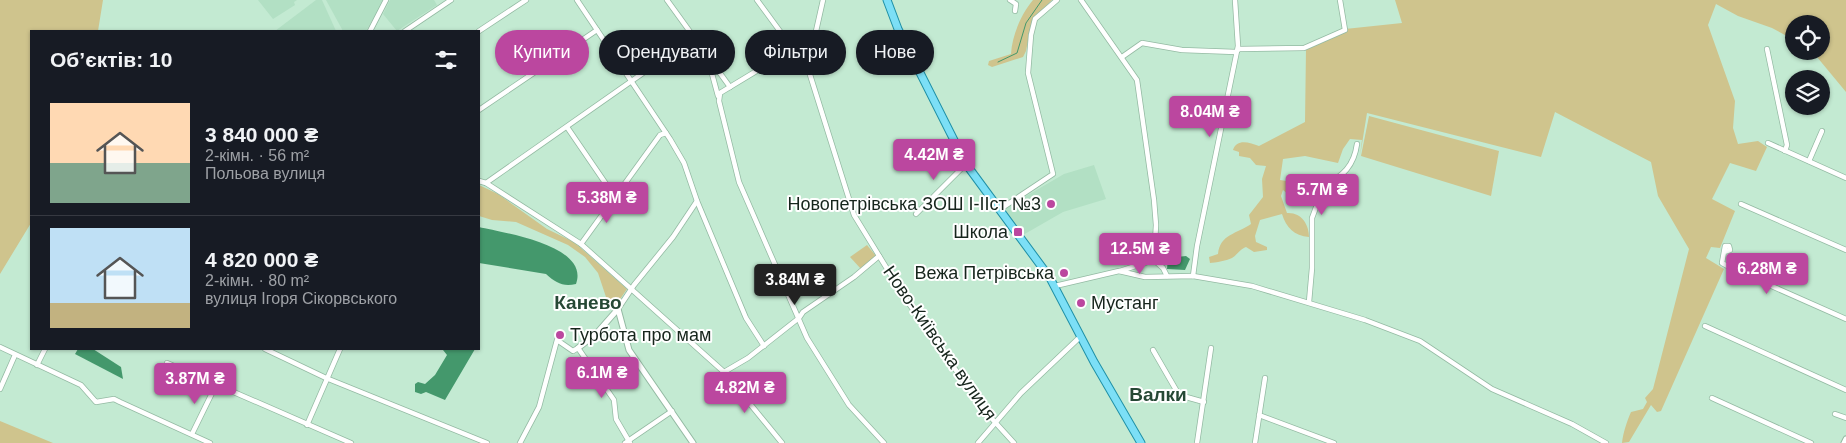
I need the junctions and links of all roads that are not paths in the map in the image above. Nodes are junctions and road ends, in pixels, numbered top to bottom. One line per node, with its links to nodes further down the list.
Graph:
1 (386, 0): 15 (street)
2 (452, 0): 16 (street)
3 (526, 0): 17 (street)
4 (577, 0): 18 (street)
5 (667, 0): 19 (street)
6 (757, 0): 20 (street, Ново-Київська вулиця)
7 (823, 0): 21 (street)
8 (887, 0): 41 (main road)
9 (1010, 0): 14 (street)
10 (1057, 0): 48 (street)
11 (1081, 0): 24 (street)
12 (1235, 0): 23 (street)
13 (1340, 0): 23 (street)
14 (1015, 11)
15 (371, 30)
16 (407, 30)
17 (480, 30)
18 (598, 30): 30 (street); 33 (street)
19 (688, 30)
20 (779, 30)
21 (815, 30)
22 (1767, 49): 39 (street)
23 (1236, 52): 24 (street); 57 (street)
24 (1122, 57): 54 (street)
25 (643, 75): 30 (street)
26 (712, 75): 32 (street)
27 (721, 75): 31 (street)
28 (750, 75): 31 (street)
29 (810, 75): 53 (street, Ново-Київська вулиця)
30 (633, 82): 34 (street); 36 (street)
31 (730, 87): 32 (street)
32 (718, 96): 62 (street)
33 (480, 109)
34 (567, 127): 44 (street); 45 (street)
35 (1822, 131): 40 (street)
36 (666, 133): 45 (street); 46 (street)
37 (1768, 143): 39 (street)
38 (1357, 144): 60 (street)
39 (1785, 151): 40 (street)
40 (1809, 161): 42 (street)
41 (966, 164): 48 (main road); 49 (street)
42 (1846, 178)
43 (480, 181): 44 (street)
44 (486, 183): 50 (street)
45 (618, 193): 50 (street)
46 (698, 201): 59 (street); 66 (street)
47 (1741, 204): 51 (street)
48 (999, 210): 58 (main road)
49 (916, 214)
50 (581, 244): 59 (street)
51 (1846, 250)
52 (1724, 252): 63 (street)
53 (878, 256): 62 (street); 89 (street, Ново-Київська вулиця)
54 (1154, 260): 55 (street); 56 (street)
55 (1119, 271): 56 (street); 58 (street)
56 (1167, 276): 57 (street)
57 (1193, 276): 60 (street)
58 (1055, 286): 65 (main road)
59 (632, 291): 61 (street); 77 (street)
60 (1309, 302): 108 (street)
61 (618, 309): 68 (street); 85 (street)
62 (799, 318): 66 (street); 101 (street)
63 (1846, 319)
64 (1705, 326): 82 (street)
65 (1080, 338): 89 (street); 104 (main road)
66 (764, 346): 77 (street)
67 (0, 347): 74 (street)
68 (578, 348): 94 (street); 98 (street)
69 (1211, 348): 84 (street)
70 (44, 350): 76 (street)
71 (267, 350): 78 (street)
72 (340, 350): 78 (street)
73 (1153, 350): 84 (street)
74 (15, 355): 76 (street); 81 (street)
75 (167, 363): 80 (street)
76 (37, 365): 91 (street)
77 (724, 372): 100 (street)
78 (326, 378): 90 (street); 97 (street)
79 (1266, 378): 87 (street)
80 (216, 385): 90 (street); 91 (street)
81 (0, 389)
82 (1846, 390)
83 (1712, 398): 109 (street)
84 (1204, 402): 105 (street)
85 (672, 411): 94 (street); 99 (street)
86 (1835, 414): 88 (street)
87 (1259, 416): 93 (street); 106 (street)
88 (1846, 418)
89 (996, 424): 102 (street); 103 (street, Ново-Київська вулиця)
90 (307, 425): 96 (street)
91 (192, 434): 95 (street)
92 (1846, 439): 110 (street)
93 (1320, 440): 107 (street)
94 (628, 442)
95 (210, 443)
96 (351, 443)
97 (487, 443)
98 (520, 443)
99 (693, 443)
100 (782, 443)
101 (884, 443)
102 (978, 443)
103 (1014, 443)
104 (1141, 443)
105 (1197, 443)
106 (1256, 443)
107 (1334, 443)
108 (1606, 443)
109 (1810, 443)
110 (1844, 443)

